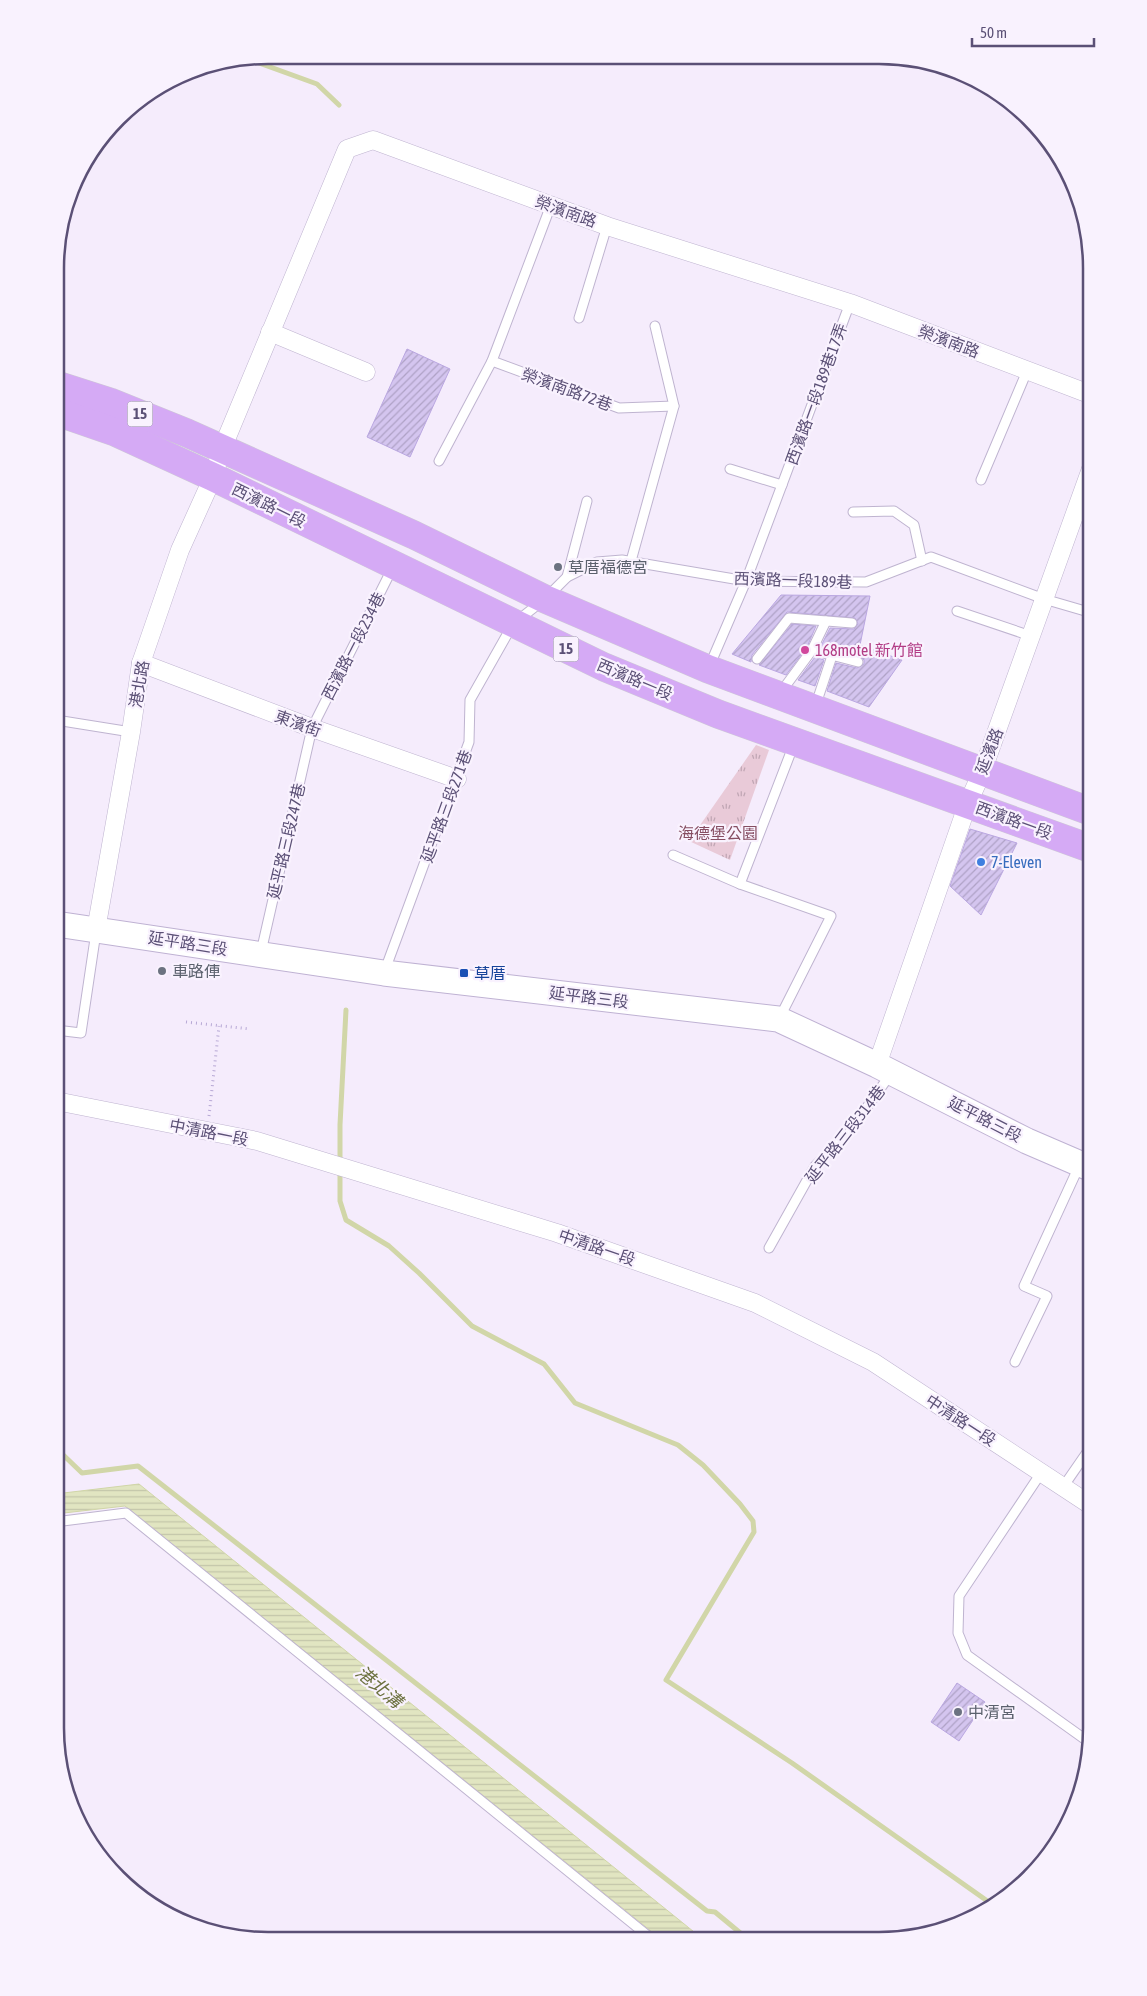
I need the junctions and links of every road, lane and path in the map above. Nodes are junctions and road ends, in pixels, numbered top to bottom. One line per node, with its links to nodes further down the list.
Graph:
1 (551, 205): 2 (street, 榮濱南路); 6 (street, 榮濱南路); 7 (lane)
2 (607, 226): 3 (street, 榮濱南路); 4 (lane)
3 (850, 303): 8 (street, 榮濱南路); 19 (lane, 西濱路一段189巷17弄)
4 (579, 318)
5 (655, 326): 12 (lane)
6 (270, 332): 9 (street); 14 (street, 榮濱南路)
7 (492, 361): 12 (lane, 榮濱南路72巷); 15 (lane)
8 (1027, 371): 11 (street, 榮濱南路); 18 (lane)
9 (366, 372)
10 (64, 388): 14 (main road, 西濱路一段 / 15)
11 (1083, 392)
12 (674, 406): 24 (lane)
13 (64, 414): 17 (main road, 西濱路一段 / 15)
14 (222, 448): 17 (street, 港北路); 28 (main road, 西濱路一段 / 15)
15 (439, 461)
16 (730, 469): 19 (lane, 西濱路一段189巷17弄)
17 (213, 477): 25 (main road, 西濱路一段 / 15); 40 (street, 港北路)
18 (981, 480)
19 (782, 485): 27 (lane, 西濱路一段189巷17弄)
20 (1083, 491): 29 (street, 延濱路)
21 (587, 501): 26 (lane)
22 (853, 512): 23 (lane)
23 (922, 561): 27 (lane, 西濱路一段189巷); 29 (lane, 西濱路一段189巷)
24 (632, 562): 26 (lane, 西濱路一段189巷); 27 (lane, 西濱路一段189巷)
25 (394, 565): 34 (main road, 西濱路一段 / 15); 45 (lane, 西濱路一段234巷)
26 (567, 577): 28 (lane, 西濱路一段189巷)
27 (746, 581): 41 (lane, 西濱路一段189巷17弄)
28 (545, 599): 34 (lane, 延平路三段271巷); 41 (main road, 西濱路一段 / 15)
29 (1044, 599): 30 (lane, 西濱路一段189巷); 35 (street, 延濱路)
30 (1083, 610)
31 (957, 611): 35 (lane)
32 (826, 622): 33 (lane); 36 (lane); 38 (lane)
33 (852, 623)
34 (513, 624): 47 (main road, 西濱路一段 / 15); 49 (lane, 延平路三段271巷)
35 (1031, 636): 48 (street, 延濱路)
36 (812, 650): 37 (lane); 42 (lane)
37 (832, 656): 39 (lane); 43 (lane)
38 (757, 659)
39 (858, 662)
40 (141, 663): 45 (street, 東濱街); 46 (street, 港北路)
41 (708, 670): 42 (main road, 西濱路一段 / 15)
42 (778, 696): 43 (main road, 西濱路一段 / 15)
43 (814, 709): 48 (main road, 西濱路一段 / 15)
44 (64, 721): 46 (lane)
45 (312, 728): 49 (street, 東濱街); 57 (lane, 延平路三段247巷)
46 (131, 732): 56 (street, 港北路)
47 (795, 742): 50 (main road, 西濱路一段 / 15); 54 (lane)
48 (982, 772): 50 (street, 延濱路); 51 (main road, 西濱路一段 / 15)
49 (457, 780): 58 (lane, 延平路三段271巷)
50 (968, 803): 52 (main road, 西濱路一段 / 15); 64 (street, 延濱路)
51 (1083, 809)
52 (1083, 846)
53 (673, 855): 54 (lane)
54 (740, 884): 59 (lane)
55 (64, 925): 56 (street, 延平路三段)
56 (96, 930): 57 (street, 延平路三段); 63 (lane)
57 (261, 954): 58 (street, 延平路三段)
58 (384, 973): 59 (street, 延平路三段)
59 (778, 1019): 64 (street, 延平路三段)
60 (186, 1022): 61 (path)
61 (219, 1026): 62 (path); 66 (path)
62 (250, 1029)
63 (64, 1031)
64 (884, 1069): 67 (street, 延平路三段); 69 (lane, 延平路三段314巷)
65 (64, 1103): 66 (street, 中清路一段)
66 (208, 1132): 72 (street, 中清路一段)
67 (1083, 1165)
68 (1083, 1172): 70 (lane)
69 (769, 1248)
70 (1015, 1362)
71 (1083, 1458): 73 (lane)
72 (1041, 1473): 73 (street, 中清路一段); 76 (lane)
73 (1063, 1487): 74 (street, 中清路一段)
74 (1083, 1500)
75 (64, 1521): 77 (lane)
76 (1083, 1738)
77 (643, 1932)

